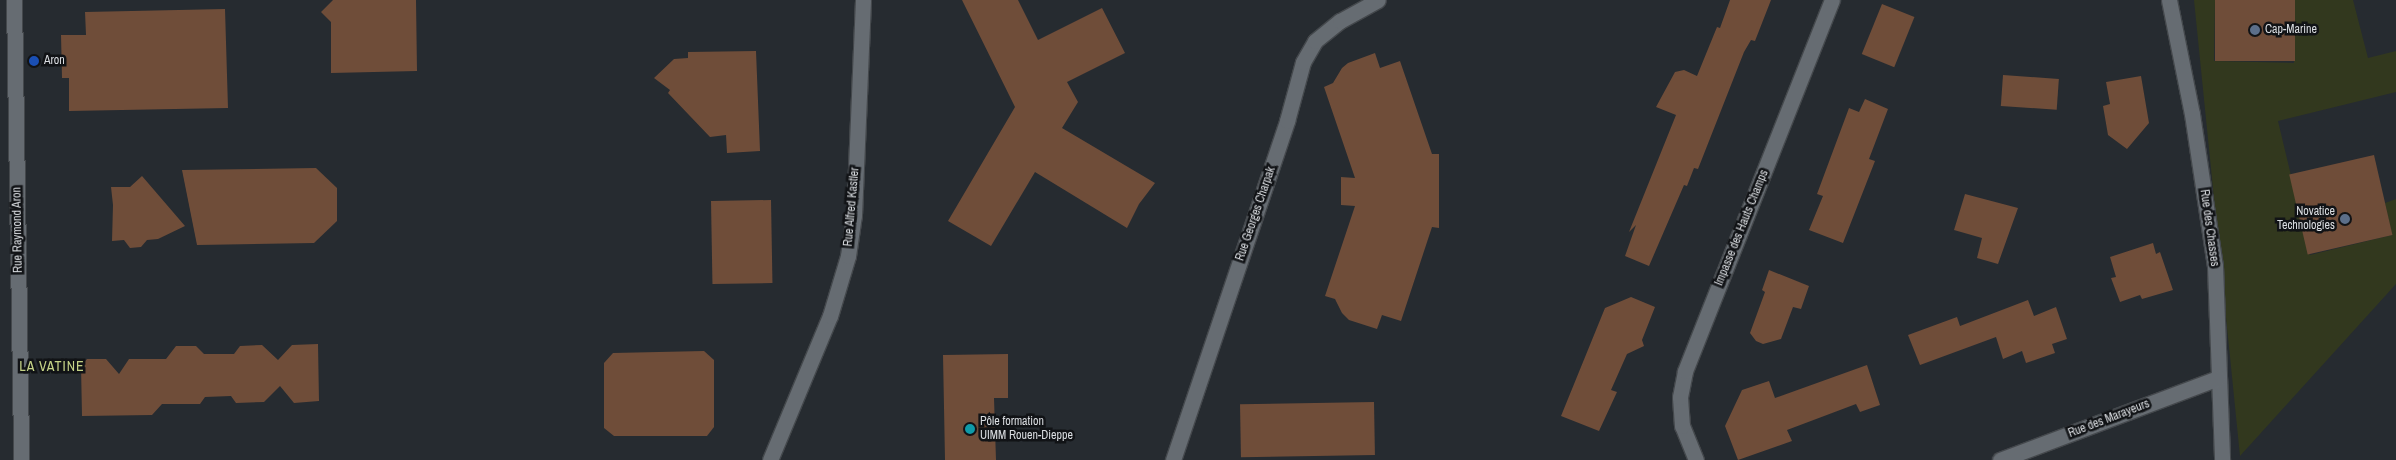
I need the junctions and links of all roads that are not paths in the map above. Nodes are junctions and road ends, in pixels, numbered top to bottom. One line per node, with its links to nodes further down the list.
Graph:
1 (14, 0): 7 (street, Rue Raymond Aron)
2 (863, 0): 8 (street, Rue Alfred Kastler)
3 (1378, 0): 9 (street, Rue Georges Charpak)
4 (1832, 0): 10 (street, Impasse des Hauts Champs)
5 (2169, 0): 6 (street, Rue des Chasses)
6 (2218, 378): 11 (street, Rue des Marayeurs); 12 (street, Rue des Chasses)
7 (21, 460)
8 (770, 460)
9 (1173, 460)
10 (1696, 460)
11 (2000, 460)
12 (2222, 460)

